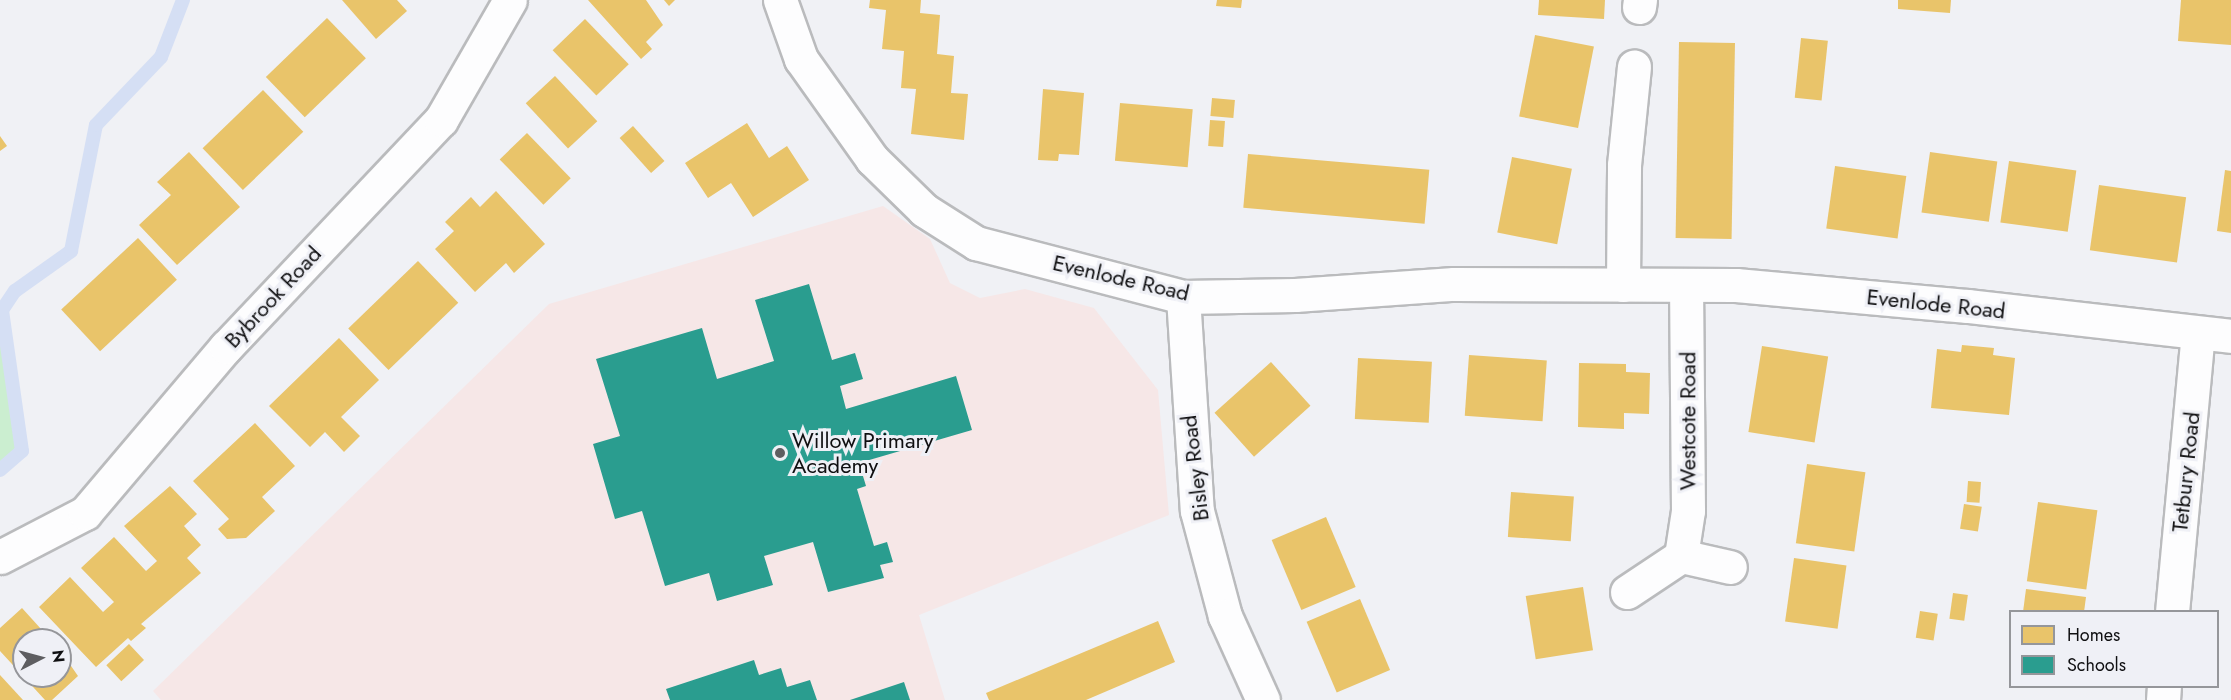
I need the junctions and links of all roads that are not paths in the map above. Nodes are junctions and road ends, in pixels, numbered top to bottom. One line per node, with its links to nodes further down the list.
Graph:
1 (510, 0): 10 (street, Bybrook Road)
2 (780, 0): 6 (street, Evenlode Road)
3 (1641, 78): 4 (street)
4 (1632, 285): 5 (street, Evenlode Road); 6 (street, Evenlode Road)
5 (1686, 285): 7 (street, Evenlode Road); 9 (street, Westcote Road)
6 (1183, 297): 14 (street, Bisley Road)
7 (2198, 333): 8 (street, Evenlode Road); 13 (street, Tetbury Road)
8 (2231, 336)
9 (1681, 556): 11 (street); 12 (street)
10 (0, 557)
11 (1730, 567)
12 (1627, 592)
13 (2172, 610)
14 (1263, 700)

